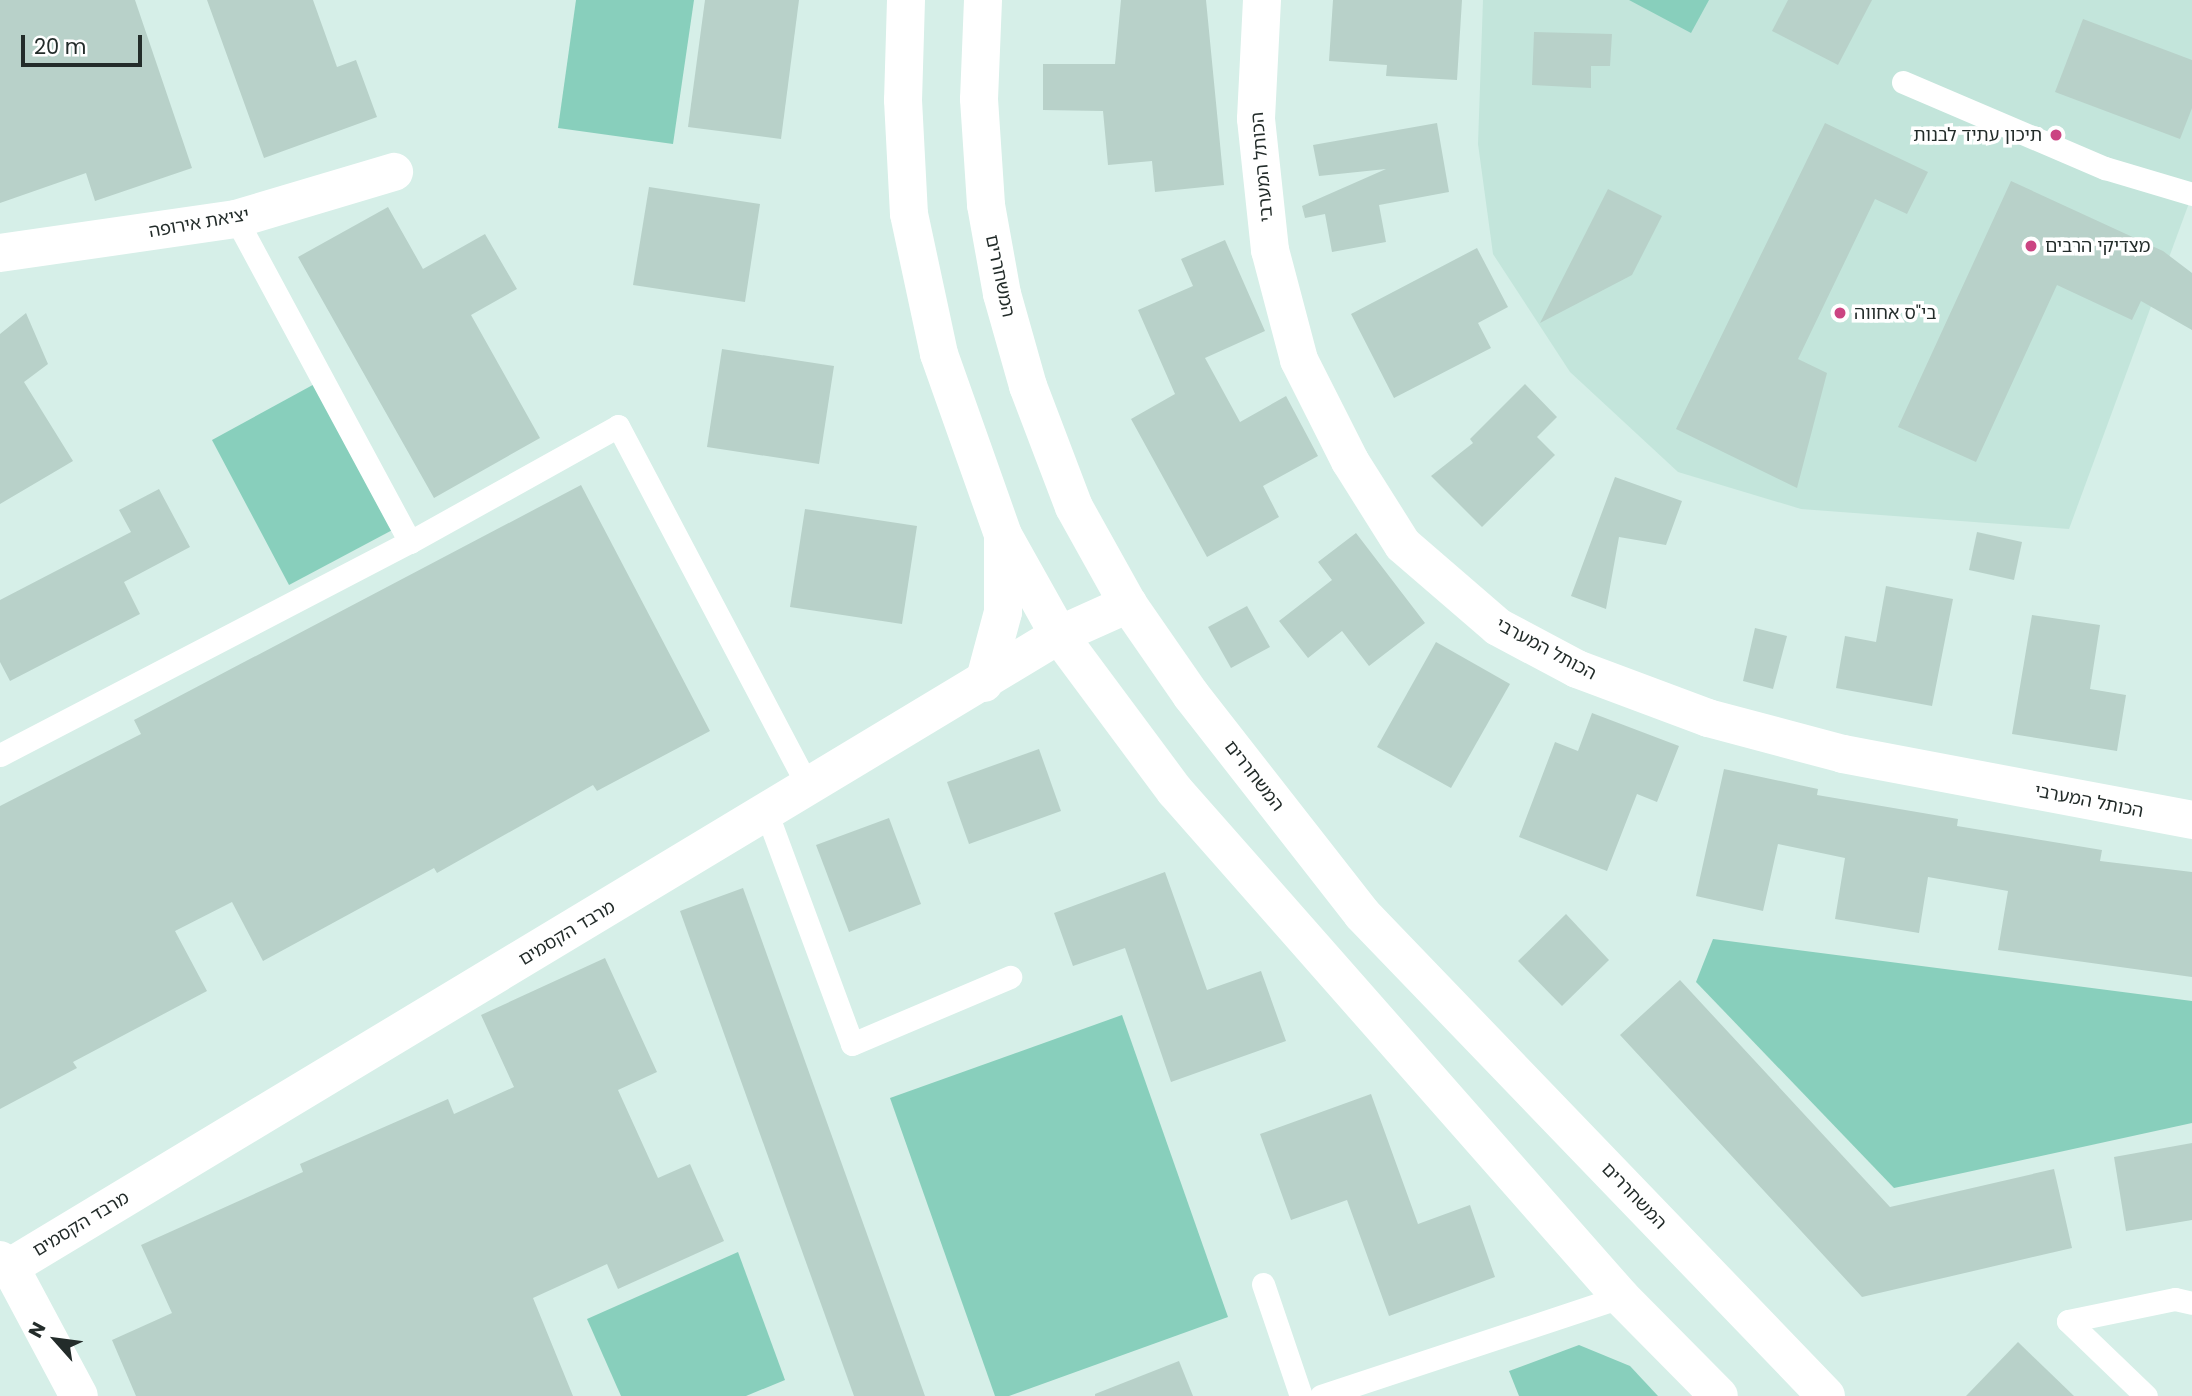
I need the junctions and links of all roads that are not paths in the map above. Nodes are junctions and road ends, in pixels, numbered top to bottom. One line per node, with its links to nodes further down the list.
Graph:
1 (906, 0): 9 (main road)
2 (983, 0): 11 (main road, המשחררים)
3 (1262, 0): 17 (main road, הכותל המערבי)
4 (1903, 82): 6 (lane)
5 (394, 172): 7 (main road, יציאת אירופה)
6 (2192, 194)
7 (236, 219): 8 (main road, יציאת אירופה); 10 (lane)
8 (0, 253)
9 (1003, 535): 12 (main road); 13 (main road)
10 (411, 542): 14 (lane); 15 (lane)
11 (1128, 604): 12 (main road, מרבד הקסמים); 27 (main road, המשחררים)
12 (1059, 635): 13 (main road, מרבד הקסמים); 21 (main road)
13 (984, 683): 15 (main road, מרבד הקסמים)
14 (0, 755)
15 (809, 789): 16 (main road, מרבד הקסמים)
16 (767, 814): 18 (lane); 19 (main road, מרבד הקסמים)
17 (2192, 821)
18 (1010, 977)
19 (5, 1264): 23 (main road)
20 (1263, 1284): 24 (lane)
21 (1621, 1297): 25 (lane); 26 (main road)
22 (2192, 1303): 28 (lane)
23 (79, 1396)
24 (1301, 1396)
25 (1321, 1396)
26 (1719, 1396)
27 (1826, 1396)
28 (2146, 1396)

